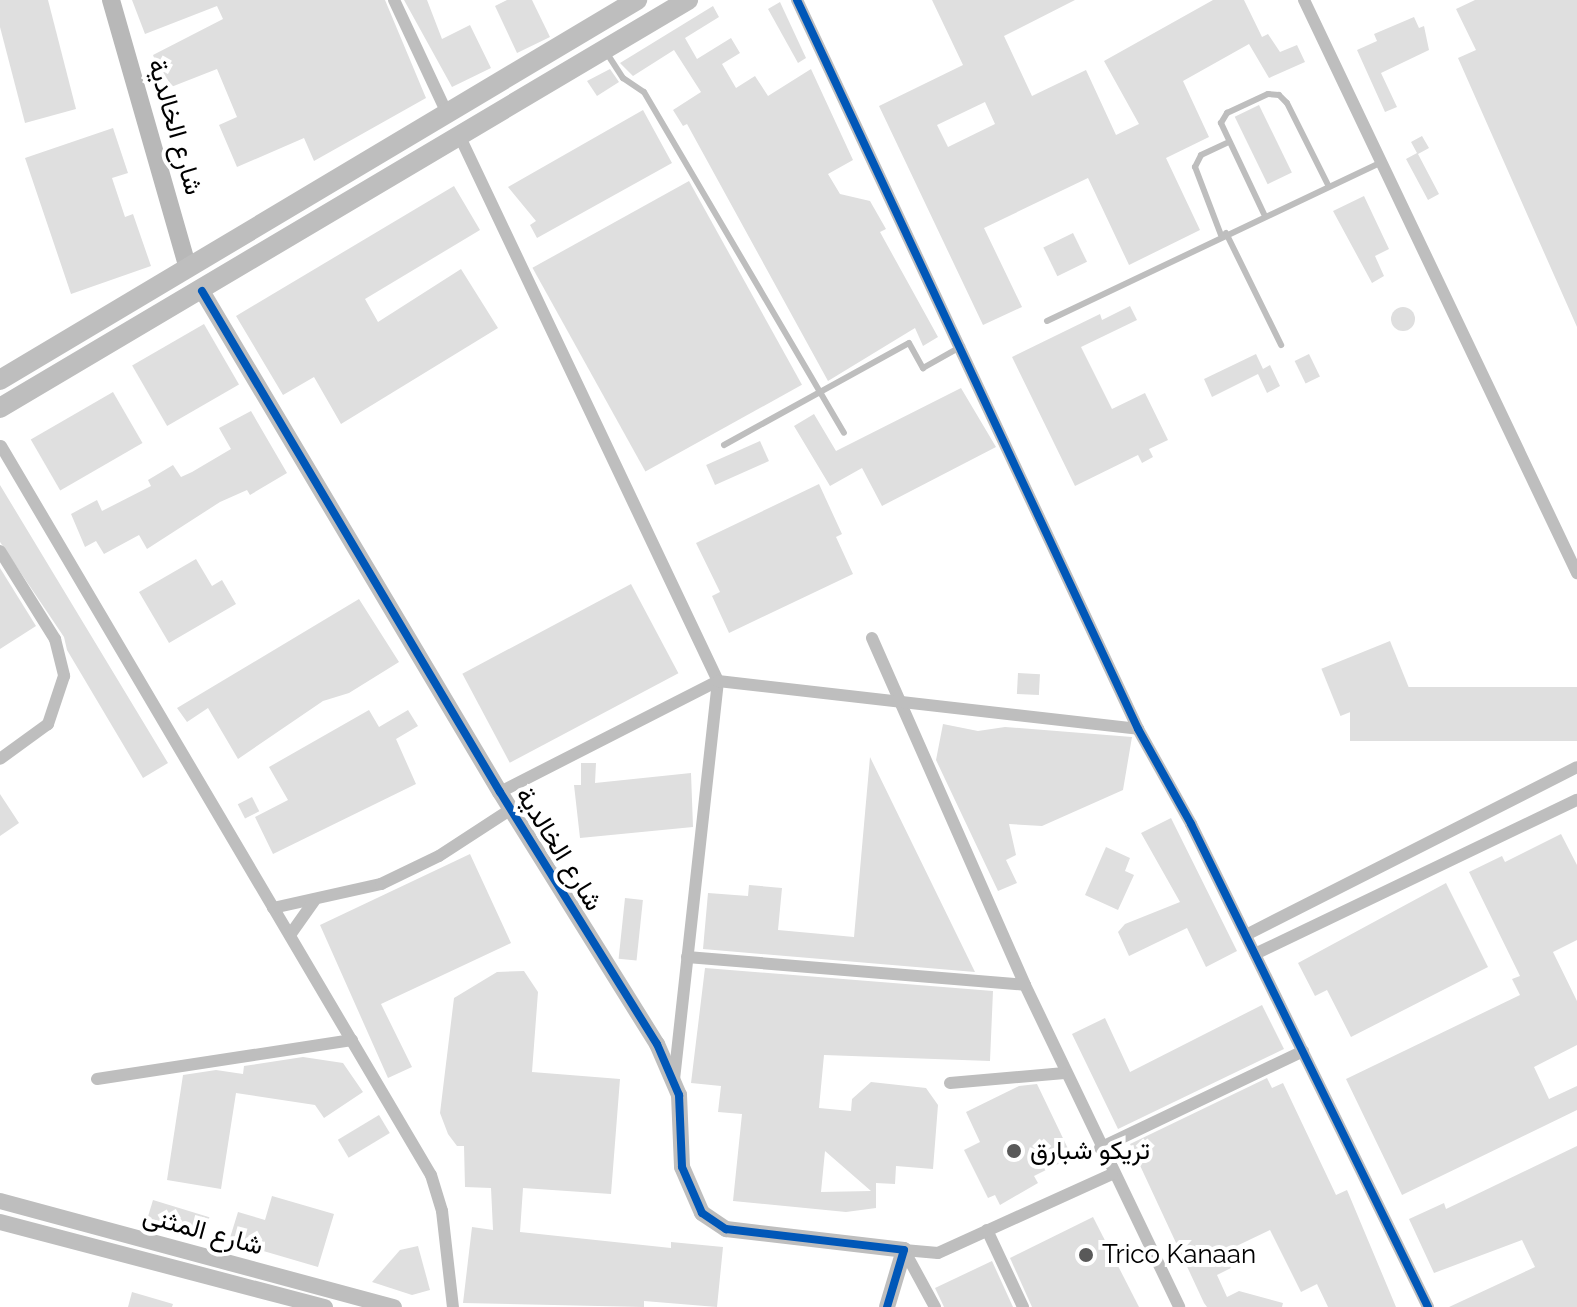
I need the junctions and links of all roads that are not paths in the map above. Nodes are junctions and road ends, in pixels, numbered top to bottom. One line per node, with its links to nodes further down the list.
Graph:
1 (111, 0): 15 (main road, شارع الخالدية)
2 (394, 0): 8 (street)
3 (637, 0): 8 (main road)
4 (688, 0): 7 (main road)
5 (797, 0): 19 (street)
6 (1304, 0): 11 (street)
7 (605, 50): 9 (main road); 21 (lane)
8 (447, 113): 15 (main road)
9 (460, 137): 16 (main road); 29 (street)
10 (1229, 142): 12 (lane); 13 (lane); 14 (lane)
11 (1381, 163): 12 (lane); 27 (street)
12 (1328, 185): 13 (lane)
13 (1264, 214): 14 (lane)
14 (1224, 234): 17 (lane); 18 (lane)
15 (188, 268): 20 (main road)
16 (202, 291): 22 (main road); 34 (street, شارع الخالدية)
17 (1047, 321)
18 (1281, 345)
19 (962, 346): 21 (lane); 31 (street)
20 (0, 380)
21 (820, 392): 23 (lane); 24 (lane)
22 (0, 408)
23 (844, 433)
24 (724, 445)
25 (1, 446): 38 (street)
26 (0, 551): 32 (street)
27 (1577, 573)
28 (872, 638): 30 (street)
29 (718, 681): 30 (street); 34 (street); 42 (street)
30 (896, 700): 31 (street); 43 (street)
31 (1138, 729): 40 (street)
32 (0, 759)
33 (1577, 767): 40 (street)
34 (500, 792): 36 (street, شارع الخالدية)
35 (1577, 800): 41 (street)
36 (511, 809): 37 (street); 48 (street, شارع الخالدية)
37 (314, 901): 38 (street); 39 (street)
38 (273, 908): 39 (street)
39 (290, 935): 44 (street)
40 (1246, 935): 41 (street)
41 (1255, 954): 45 (street)
42 (687, 957): 43 (street); 48 (street)
43 (1025, 985): 46 (street)
44 (352, 1040): 47 (street); 59 (street)
45 (1303, 1051): 50 (street); 64 (street)
46 (1065, 1073): 49 (street); 50 (street)
47 (97, 1079)
48 (674, 1082): 55 (street, شارع الخالدية)
49 (950, 1083)
50 (1100, 1148): 51 (street)
51 (1112, 1174): 54 (street); 63 (street)
52 (0, 1201): 58 (street, شارع المثنى)
53 (0, 1222): 56 (street, شارع المثنى)
54 (987, 1230): 55 (street); 62 (street)
55 (904, 1250): 60 (street); 61 (street)
56 (300, 1304): 57 (street, شارع المثنى)
57 (325, 1307)
58 (394, 1307)
59 (453, 1307)
60 (887, 1307)
61 (935, 1307)
62 (1023, 1307)
63 (1179, 1307)
64 (1428, 1307)

